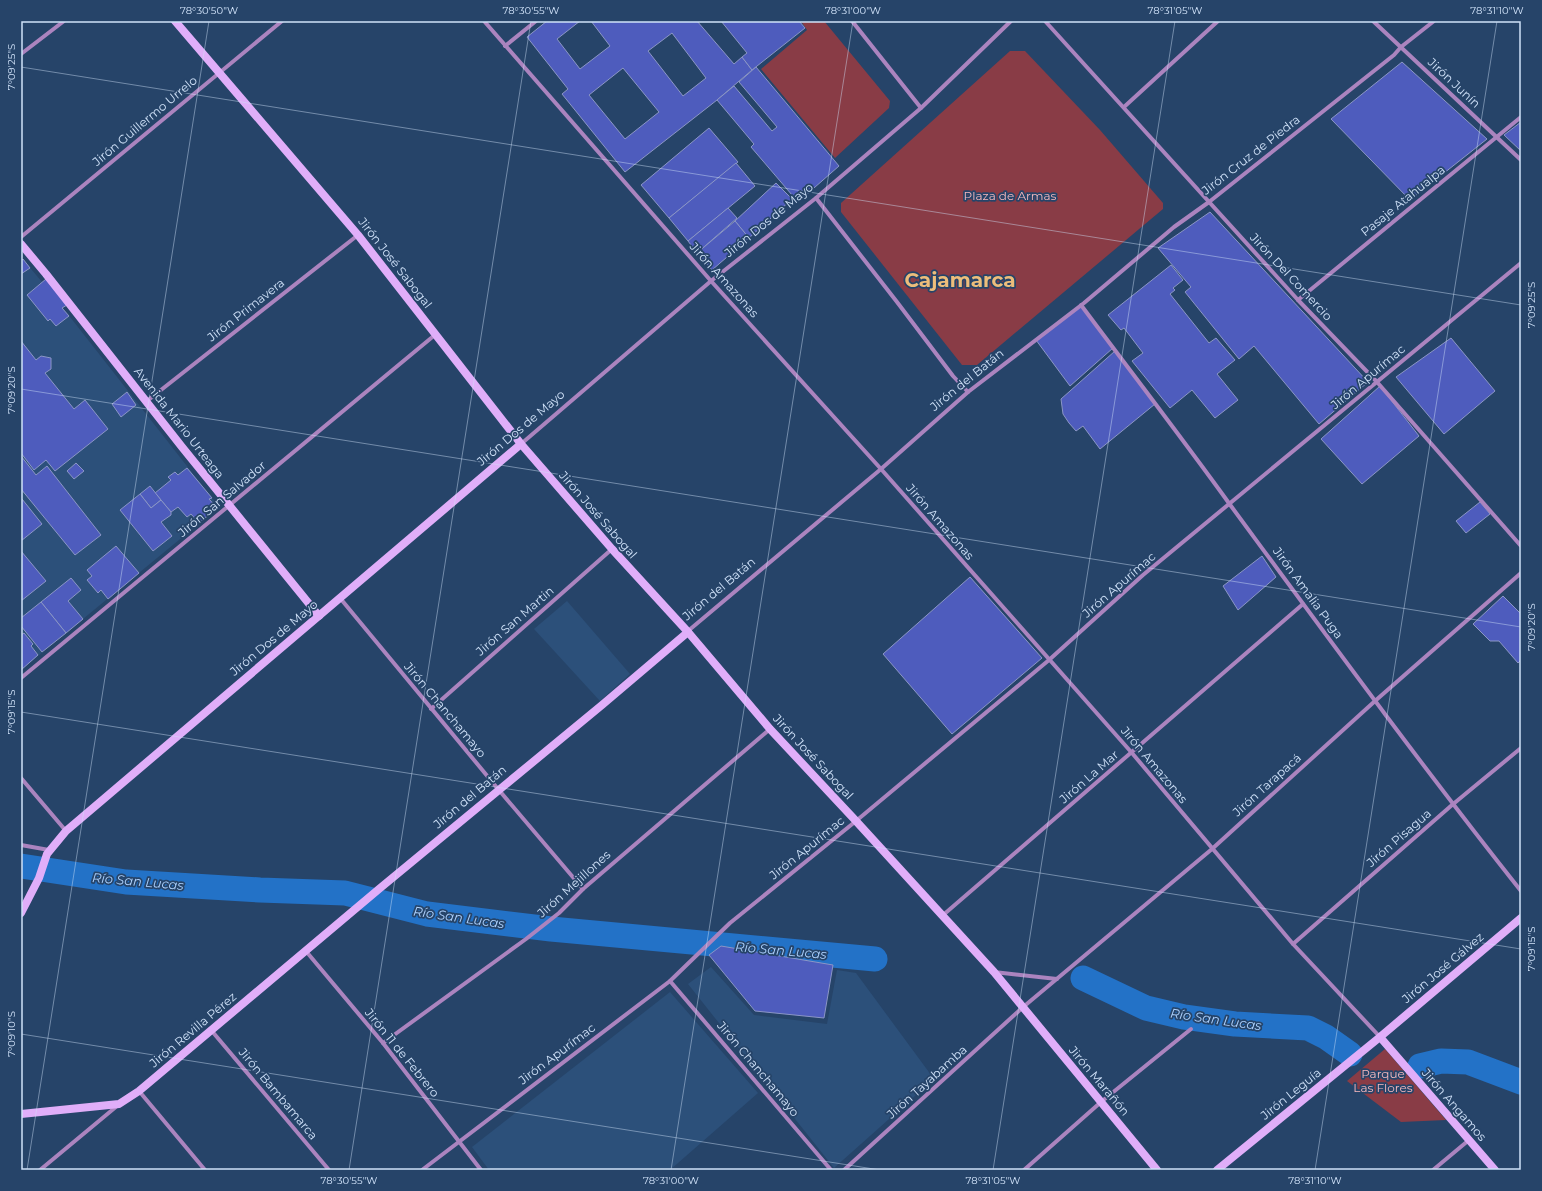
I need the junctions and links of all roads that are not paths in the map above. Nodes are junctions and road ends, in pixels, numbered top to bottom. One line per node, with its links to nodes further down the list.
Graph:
1 (64, 21): 14 (street)
2 (175, 21): 15 (street, Jirón José Sabogal)
3 (282, 21): 15 (street, Jirón Guillermo Urrelo)
4 (484, 21): 12 (street, Jirón Amazonas)
5 (536, 21): 12 (street)
6 (852, 21): 17 (street)
7 (1011, 21): 17 (street, Jirón Dos de Mayo)
8 (1045, 21): 16 (street, Jirón Del Comercio)
9 (1218, 21): 16 (street)
10 (1374, 21): 13 (street, Jirón Junín)
11 (1434, 21): 13 (street, Jirón Cruz de Piedra)
12 (505, 46): 27 (street, Jirón Amazonas)
13 (1401, 47): 19 (street, Jirón Junín); 22 (street, Jirón Cruz de Piedra)
14 (21, 54)
15 (219, 72): 23 (street, Jirón José Sabogal); 24 (street, Jirón Guillermo Urrelo)
16 (1124, 107): 22 (street, Jirón Del Comercio)
17 (921, 108): 21 (street, Jirón Dos de Mayo)
18 (1521, 117): 19 (street, Pasaje Atahualpa)
19 (1496, 137): 20 (street, Jirón Junín); 28 (street, Pasaje Atahualpa)
20 (1521, 160)
21 (816, 198): 27 (street, Jirón Dos de Mayo); 32 (street)
22 (1209, 202): 28 (street, Jirón Del Comercio); 29 (street, Jirón Cruz de Piedra)
23 (358, 235): 30 (street, Jirón José Sabogal); 33 (street, Jirón Primavera)
24 (21, 237)
25 (21, 244): 33 (street, Avenida Mario Urteaga)
26 (1521, 263): 31 (street, Jirón Apurímac)
27 (711, 281): 34 (street, Jirón Dos de Mayo); 35 (street, Jirón Amazonas)
28 (1298, 300): 31 (street, Jirón Del Comercio)
29 (1081, 306): 32 (street, Jirón del Batán); 36 (street, Jirón Amalia Puga)
30 (436, 334): 34 (street, Jirón José Sabogal); 37 (street, Jirón San Salvador)
31 (1377, 382): 36 (street, Jirón Apurímac); 38 (street, Jirón Del Comercio)
32 (968, 392): 35 (street, Jirón del Batán)
33 (147, 401): 37 (street, Avenida Mario Urteaga)
34 (521, 444): 39 (street, Jirón José Sabogal); 41 (street, Jirón Dos de Mayo)
35 (881, 469): 44 (street, Jirón del Batán); 45 (street, Jirón Amazonas)
36 (1230, 504): 42 (street, Jirón Amalia Puga); 45 (street, Jirón Apurímac)
37 (230, 505): 43 (street, Avenida Mario Urteaga); 46 (street, Jirón San Salvador)
38 (1521, 546)
39 (612, 549): 44 (street, Jirón José Sabogal); 48 (street, Jirón San Martin)
40 (1521, 573): 47 (street, Jirón Tarapacá)
41 (340, 598): 43 (street, Jirón Dos de Mayo); 48 (street, Jirón Chanchamayo)
42 (1303, 604): 47 (street, Jirón Amalia Puga); 51 (street, Jirón La Mar)
43 (319, 616): 56 (street, Jirón Dos de Mayo)
44 (688, 632): 49 (street, Jirón José Sabogal); 53 (street, Jirón del Batán)
45 (1049, 660): 51 (street, Jirón Amazonas); 55 (street, Jirón Apurímac)
46 (21, 678)
47 (1375, 701): 54 (street, Jirón Amalia Puga); 58 (street, Jirón Tarapacá)
48 (431, 709): 53 (street, Jirón Chanchamayo)
49 (770, 729): 55 (street, Jirón José Sabogal); 60 (street, Jirón Mejillones)
50 (1521, 748): 54 (street, Jirón Pisagua)
51 (1132, 753): 58 (street, Jirón Amazonas); 64 (street, Jirón La Mar)
52 (21, 778): 56 (street)
53 (498, 790): 60 (street, Jirón Chanchamayo); 62 (street, Jirón del Batán)
54 (1452, 805): 61 (street, Jirón Amalia Puga); 66 (street, Jirón Pisagua)
55 (856, 821): 64 (street, Jirón José Sabogal); 70 (street, Jirón Apurímac)
56 (66, 831): 59 (street, Jirón Dos de Mayo)
57 (21, 845): 59 (street)
58 (1212, 849): 66 (street, Jirón Amazonas); 69 (street, Jirón Tarapacá)
59 (48, 852): 63 (street)
60 (583, 889): 75 (street, Jirón Mejillones)
61 (1521, 891)
62 (360, 906): 67 (street, Jirón Revilla Pérez)
63 (21, 913)
64 (942, 916): 68 (street, Jirón José Sabogal)
65 (1521, 918): 74 (street, Jirón José Gálvez)
66 (1293, 944): 74 (street, Jirón Amazonas)
67 (306, 950): 73 (street, Jirón Revilla Pérez); 75 (street, Jirón 11 de Febrero)
68 (994, 972): 69 (street); 71 (street, Jirón José Sabogal)
69 (1057, 979): 71 (street, Jirón Tarapacá)
70 (670, 981): 81 (street, Jirón Apurímac); 87 (street, Jirón Chanchamayo)
71 (1022, 1008): 77 (street, Jirón Marañón); 88 (street, Jirón Tayabamba)
72 (1191, 1029): 77 (street)
73 (211, 1030): 76 (street, Jirón Revilla Pérez); 84 (street, Jirón Bambamarca)
74 (1380, 1037): 80 (street, Jirón Angamos); 91 (street, Jirón Leguía)
75 (383, 1043): 81 (street, Jirón 11 de Febrero)
76 (139, 1091): 78 (street, Jirón Revilla Pérez); 83 (street)
77 (1101, 1102): 89 (street); 90 (street, Jirón Marañón)
78 (119, 1104): 79 (street); 82 (street, Jirón Revilla Pérez)
79 (21, 1114)
80 (1469, 1140): 92 (street); 93 (street, Jirón Angamos)
81 (459, 1141): 85 (street, Jirón Apurímac); 86 (street, Jirón 11 de Febrero)
82 (40, 1170)
83 (205, 1170)
84 (329, 1170)
85 (422, 1170)
86 (481, 1170)
87 (831, 1170)
88 (844, 1170)
89 (1024, 1170)
90 (1157, 1170)
91 (1216, 1170)
92 (1433, 1170)
93 (1495, 1170)

